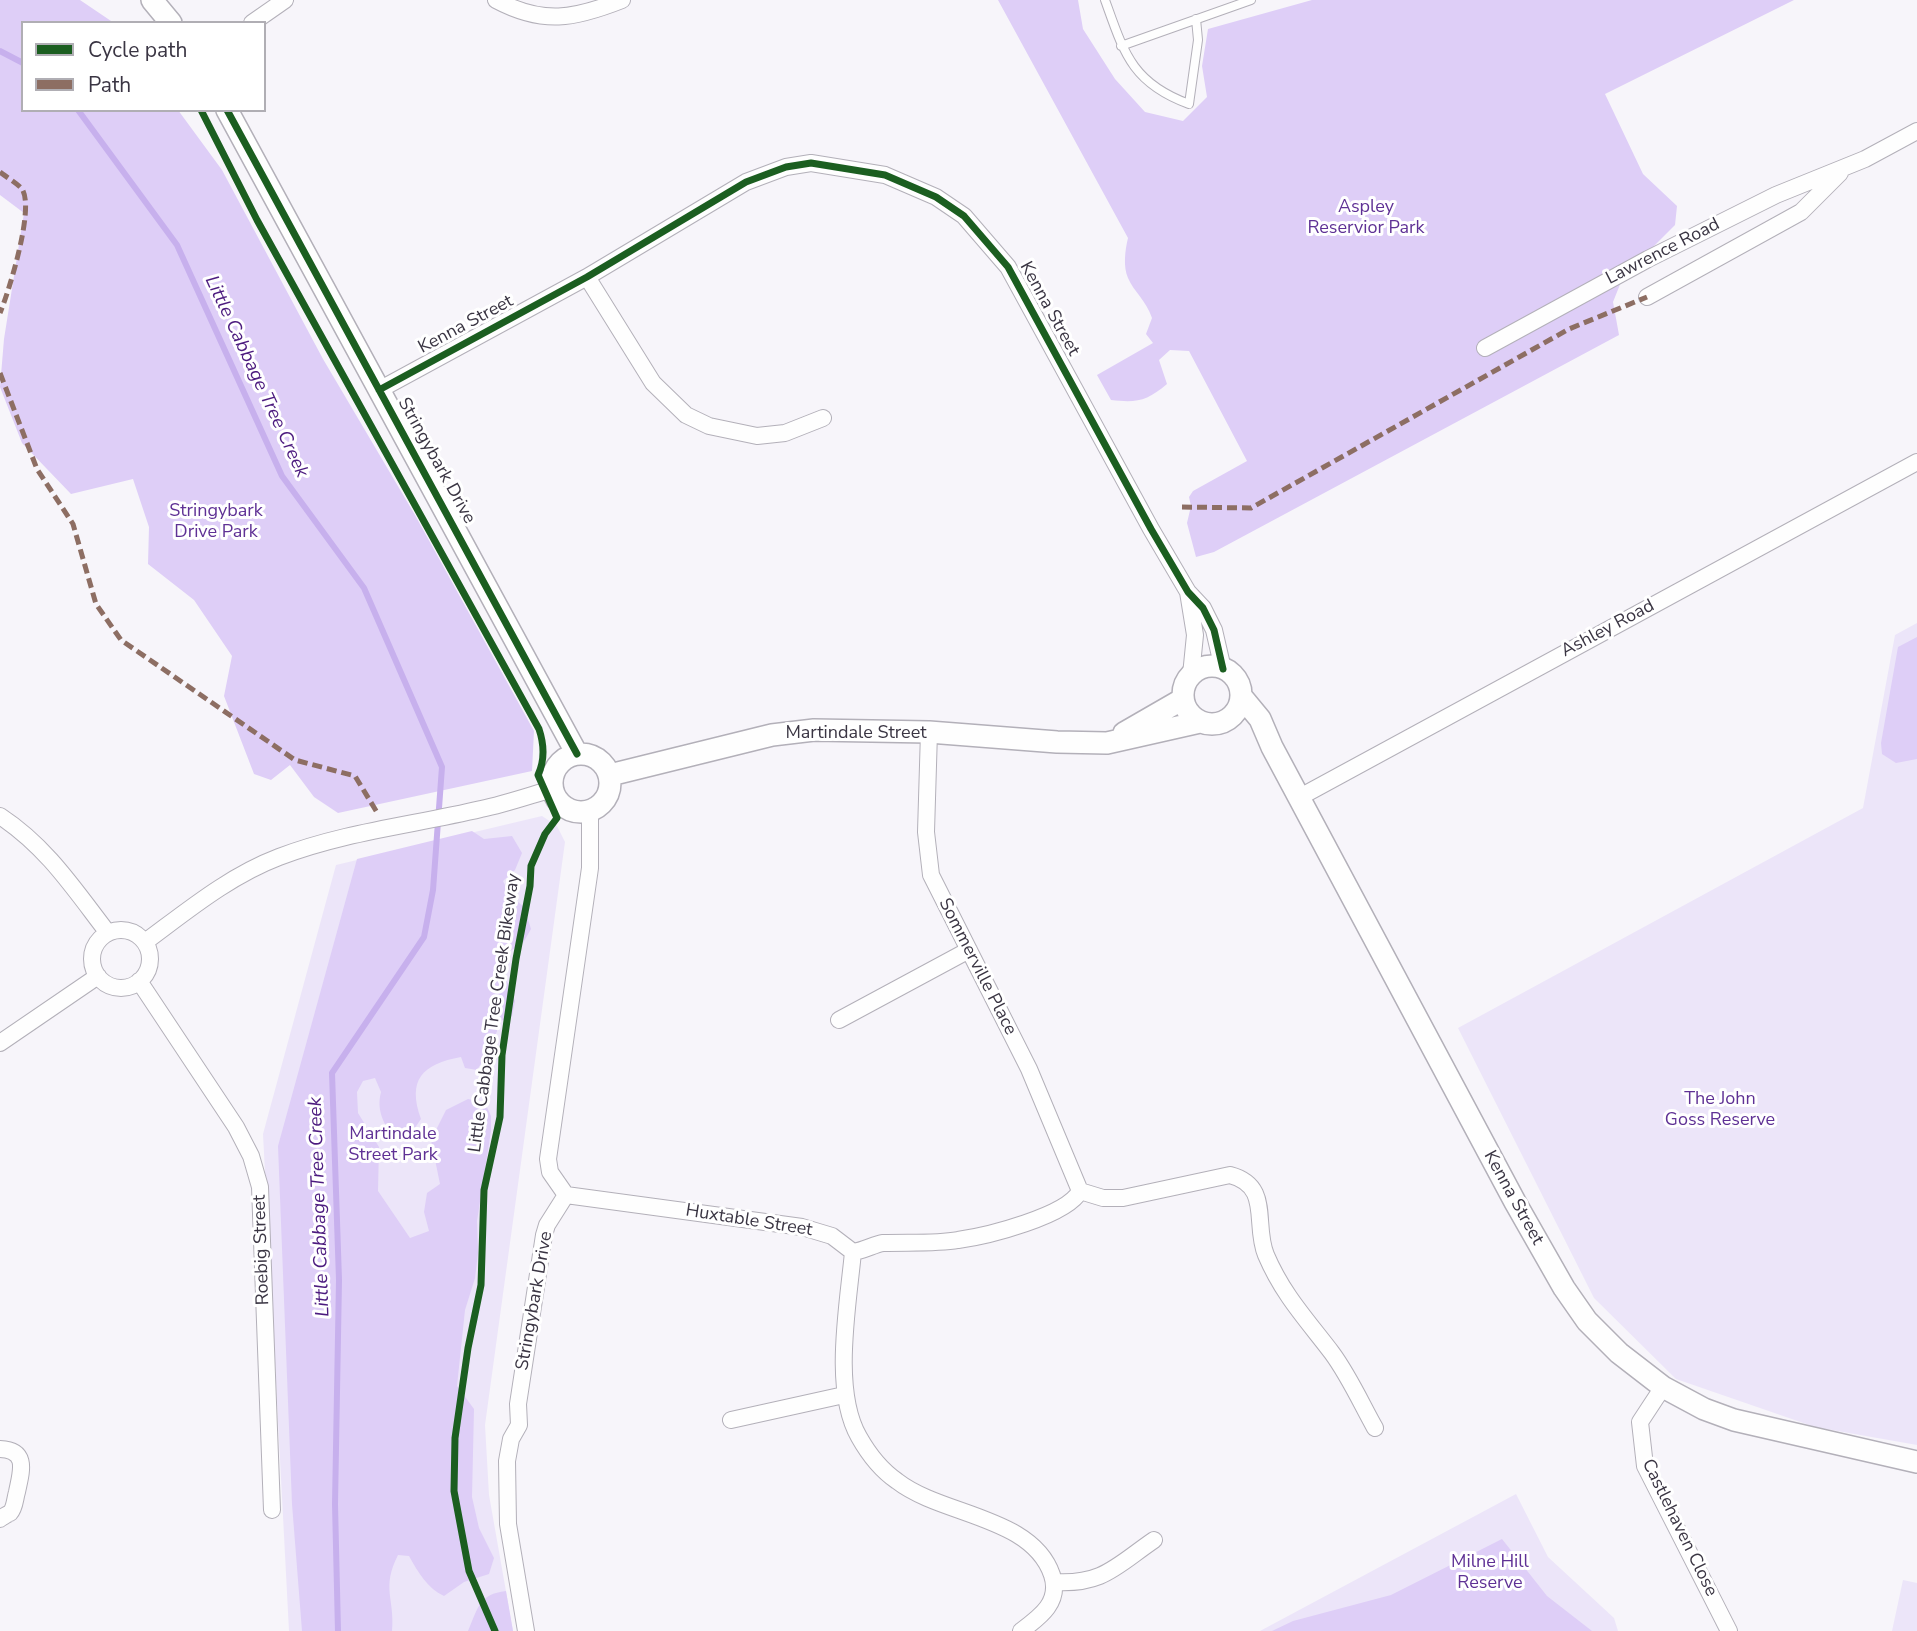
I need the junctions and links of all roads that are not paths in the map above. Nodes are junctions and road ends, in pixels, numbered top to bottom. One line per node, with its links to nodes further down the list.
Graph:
1 (152, 0): 8 (street)
2 (285, 0): 9 (street)
3 (496, 0): 4 (street)
4 (622, 0)
5 (1105, 0): 10 (lane)
6 (1251, 0): 7 (lane)
7 (1196, 19): 10 (lane); 10 (lane)
8 (169, 21)
9 (255, 21)
10 (1121, 46)
11 (228, 112): 17 (street, Stringybark Drive)
12 (1917, 131): 13 (street, Lawrence Road)
13 (1846, 167): 15 (street, Lawrence Road); 16 (street, Lawrence Road)
14 (587, 278): 17 (street, Kenna Street); 18 (street); 20 (street, Kenna Street)
15 (1647, 297)
16 (1485, 348)
17 (379, 390): 30 (street, Stringybark Drive)
18 (823, 418)
19 (1917, 462): 33 (street, Ashley Road)
20 (1188, 592): 21 (street, Kenna Street); 22 (street, Kenna Street)
21 (1223, 669): 22 (street); 23 (street, Kenna Street)
22 (1191, 675): 24 (street, Kenna Street)
23 (1241, 696): 25 (street); 29 (street, Kenna Street)
24 (1183, 699): 26 (street); 28 (street)
25 (1226, 721): 26 (street, Kenna Street); 29 (street, Kenna Street)
26 (1200, 722): 28 (street, Martindale Street)
27 (929, 733): 28 (street, Martindale Street); 31 (street, Martindale Street); 38 (street, Sommerville Place)
28 (1107, 743)
29 (1272, 747): 33 (street, Kenna Street)
30 (577, 754): 31 (street); 32 (street)
31 (610, 775): 34 (street)
32 (552, 789): 34 (street); 37 (street)
33 (1300, 797): 46 (street, Kenna Street)
34 (590, 811): 44 (street)
35 (0, 816): 36 (street)
36 (108, 933): 37 (street); 39 (street)
37 (145, 942): 40 (street)
38 (969, 950): 41 (street); 43 (street, Sommerville Place)
39 (98, 976): 40 (street); 42 (street)
40 (139, 981): 52 (street, Roebig Street)
41 (839, 1020)
42 (0, 1043)
43 (1080, 1191): 45 (street); 49 (street)
44 (566, 1195): 45 (street, Huxtable Street); 56 (street, Stringybark Drive)
45 (853, 1252): 47 (street)
46 (1663, 1387): 51 (street, Kenna Street); 58 (street, Castlehaven Close)
47 (844, 1395): 48 (street); 55 (street)
48 (731, 1420)
49 (1375, 1428)
50 (0, 1449): 53 (street)
51 (1917, 1462)
52 (272, 1510)
53 (0, 1519)
54 (1154, 1540): 55 (street)
55 (1054, 1582): 57 (street)
56 (526, 1631)
57 (1021, 1631)
58 (1729, 1631)

